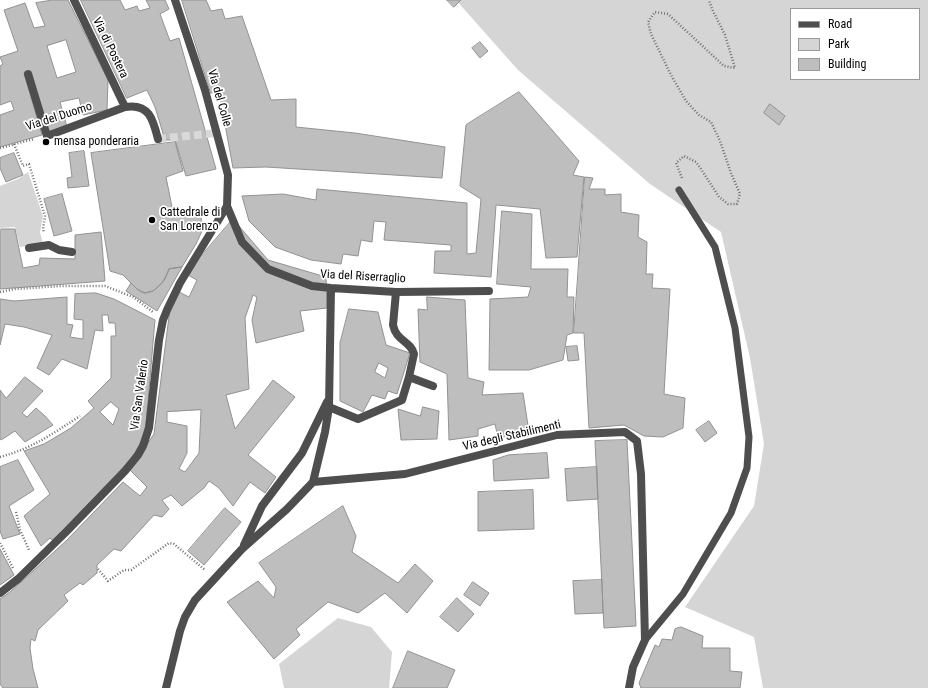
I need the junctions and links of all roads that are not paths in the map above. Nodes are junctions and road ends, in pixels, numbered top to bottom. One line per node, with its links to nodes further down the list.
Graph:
1 (74, 0): 4 (street, Via di Postera)
2 (175, 0): 7 (street, Via del Colle)
3 (28, 74): 4 (street, Via del Duomo)
4 (125, 107): 5 (street)
5 (158, 139)
6 (679, 190): 20 (lane, Via degli Stabilimenti)
7 (227, 206): 10 (street, Via del Riserraglio); 19 (street, Via San Valerio)
8 (29, 248): 9 (street)
9 (72, 252)
10 (331, 288): 12 (street, Via del Riserraglio); 15 (street)
11 (489, 291): 12 (street, Via del Riserraglio)
12 (396, 292): 13 (street)
13 (409, 377): 14 (street); 16 (street)
14 (433, 386)
15 (329, 398): 16 (street); 18 (street)
16 (329, 407): 17 (street)
17 (313, 482): 18 (street); 20 (street, Via degli Stabilimenti)
18 (242, 549): 21 (street)
19 (0, 593)
20 (645, 640): 22 (street, Via degli Stabilimenti)
21 (166, 688)
22 (629, 688)

